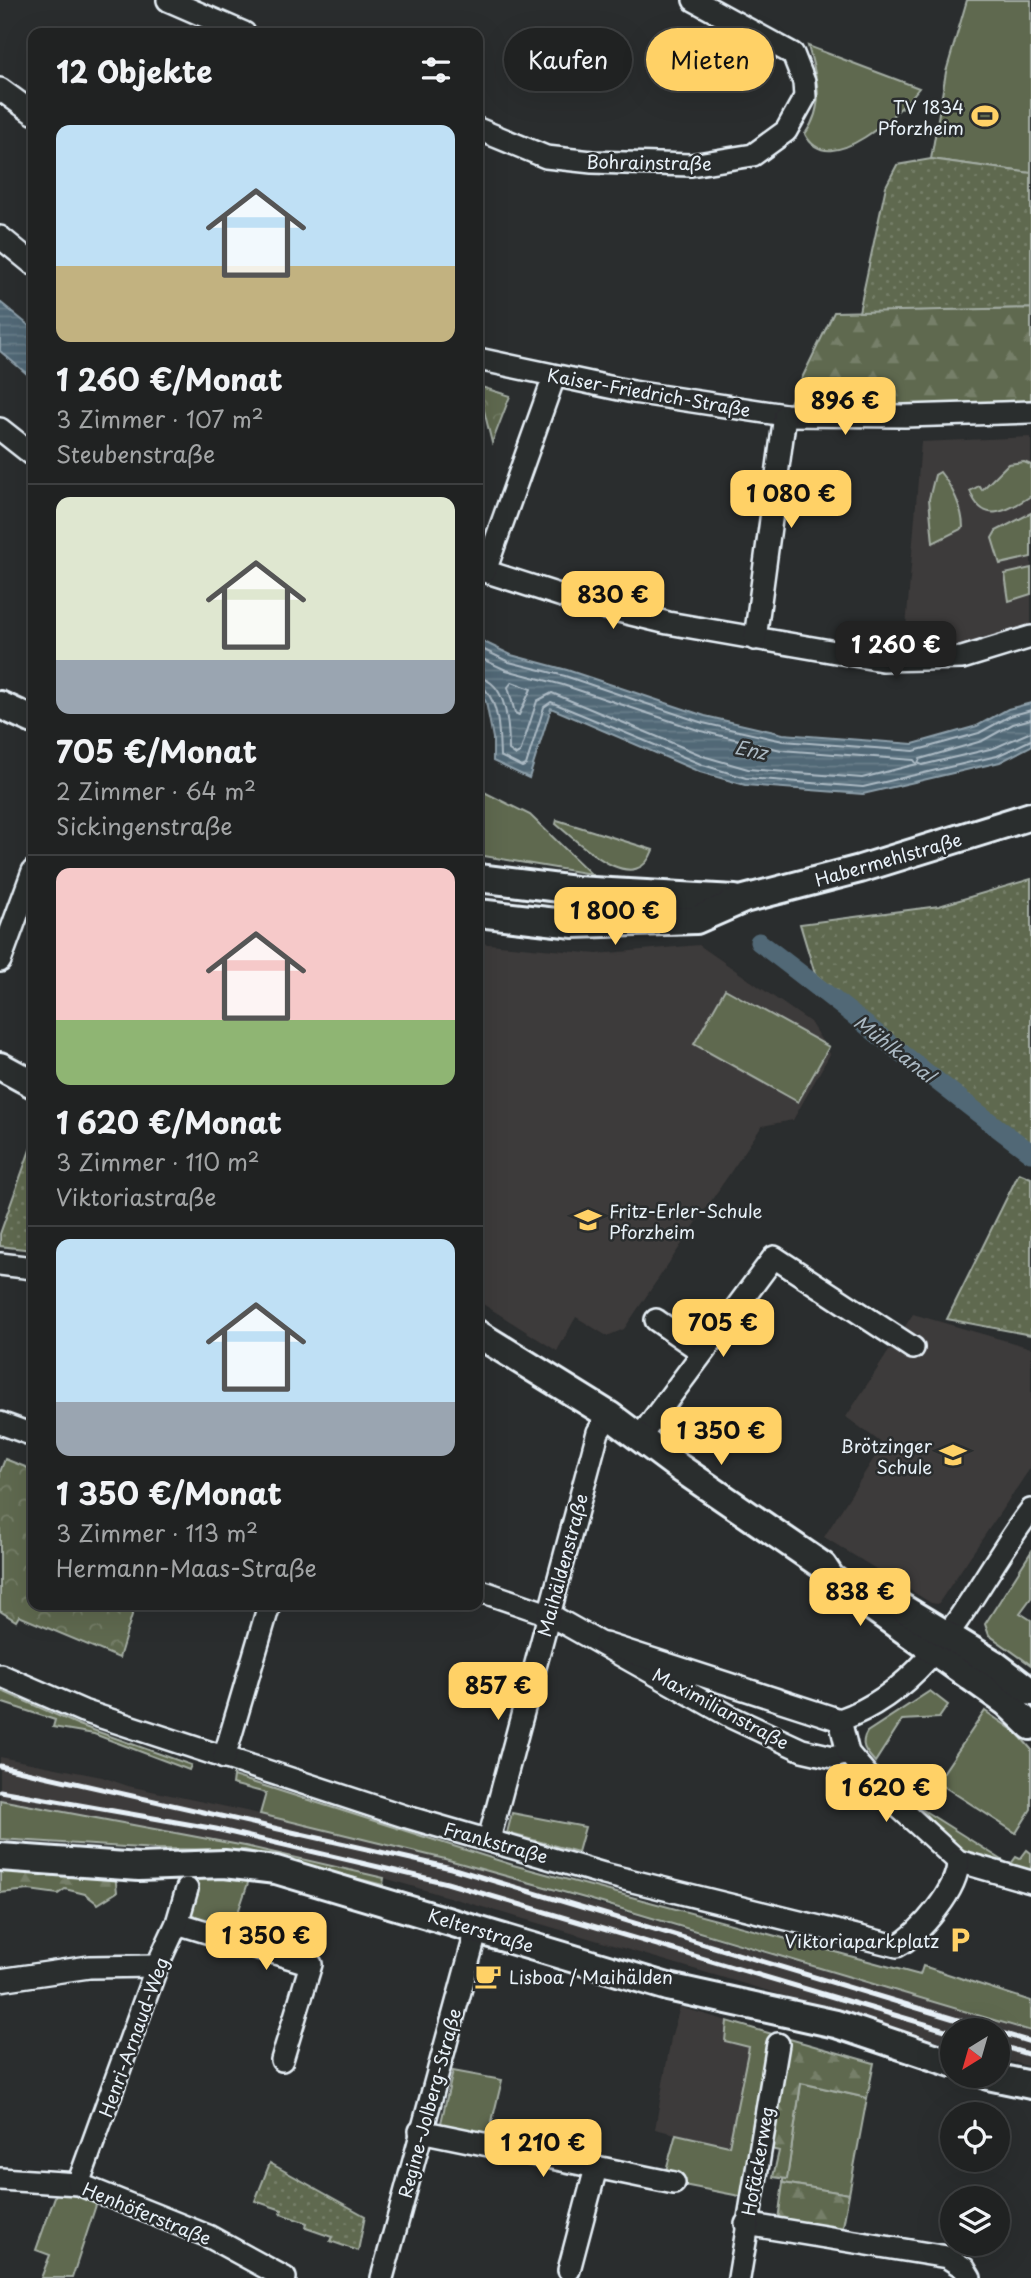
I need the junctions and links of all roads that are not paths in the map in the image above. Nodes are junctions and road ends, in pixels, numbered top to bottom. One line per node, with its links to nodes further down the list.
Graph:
1 (168, 0): 3 (street)
2 (694, 0): 6 (street, Bohrainstraße)
3 (232, 28)
4 (0, 89): 5 (street)
5 (28, 109)
6 (483, 131)
7 (0, 237): 8 (street)
8 (28, 260)
9 (483, 360): 10 (street, Kaiser-Friedrich-Straße)
10 (554, 377): 12 (street, Kaiser-Friedrich-Straße); 15 (street)
11 (1031, 412): 12 (street, Kaiser-Friedrich-Straße)
12 (785, 415): 18 (street)
13 (0, 429): 14 (street)
14 (28, 451)
15 (483, 565)
16 (483, 571): 18 (street)
17 (1031, 637): 18 (street)
18 (755, 639)
19 (0, 705): 20 (main road)
20 (28, 718)
21 (1031, 816): 24 (main road, Habermehlstraße)
22 (483, 879): 24 (main road, Habermehlstraße)
23 (28, 885): 26 (street)
24 (744, 899): 25 (main road, Habermehlstraße)
25 (483, 915)
26 (0, 961)
27 (0, 1066): 28 (main road)
28 (28, 1081)
29 (0, 1264): 30 (street)
30 (28, 1267)
31 (656, 1320): 34 (street)
32 (483, 1338): 35 (main road)
33 (913, 1348): 34 (street)
34 (702, 1352): 38 (street)
35 (609, 1415): 38 (main road); 42 (street, Maihäldenstraße)
36 (0, 1423): 37 (street)
37 (28, 1433)
38 (639, 1437): 44 (main road)
39 (1031, 1510): 44 (street)
40 (483, 1592): 42 (street, Maximilianstraße)
41 (268, 1610): 50 (street)
42 (548, 1614): 43 (street, Maximilianstraße); 51 (street, Maihäldenstraße)
43 (605, 1644): 47 (street, Maximilianstraße); 49 (street, Maximilianstraße)
44 (941, 1645): 46 (main road); 47 (street); 48 (main road)
45 (0, 1675): 50 (street, Frankstraße)
46 (1031, 1692)
47 (840, 1720): 49 (street)
48 (1031, 1726)
49 (848, 1753): 53 (street)
50 (224, 1758): 51 (street, Frankstraße)
51 (489, 1839): 53 (street, Frankstraße)
52 (0, 1857): 57 (main road, Kelterstraße)
53 (958, 1861): 54 (street)
54 (1031, 1882)
55 (187, 1889): 56 (street, Henri-Arnaud-Weg)
56 (177, 1923): 58 (street, Henri-Arnaud-Weg); 62 (street)
57 (477, 1929): 61 (main road, Kelterstraße); 67 (street, Regine-Jolberg-Straße)
58 (157, 1966): 59 (street); 71 (street, Henri-Arnaud-Weg)
59 (0, 1980)
60 (778, 2044): 72 (street, Hofäckerweg)
61 (940, 2059)
62 (282, 2060)
63 (1010, 2081): 64 (main road)
64 (1031, 2085)
65 (1010, 2088): 66 (main road)
66 (1031, 2102)
67 (420, 2131): 68 (street); 75 (street, Regine-Jolberg-Straße)
68 (596, 2168): 70 (street); 73 (street)
69 (0, 2179): 71 (street, Henhöferstraße)
70 (674, 2183)
71 (78, 2184): 74 (street, Henhöferstraße)
72 (746, 2224): 76 (street, Hofäckerweg); 77 (street)
73 (569, 2270)
74 (285, 2278)
75 (382, 2278)
76 (739, 2278)
77 (970, 2278)

